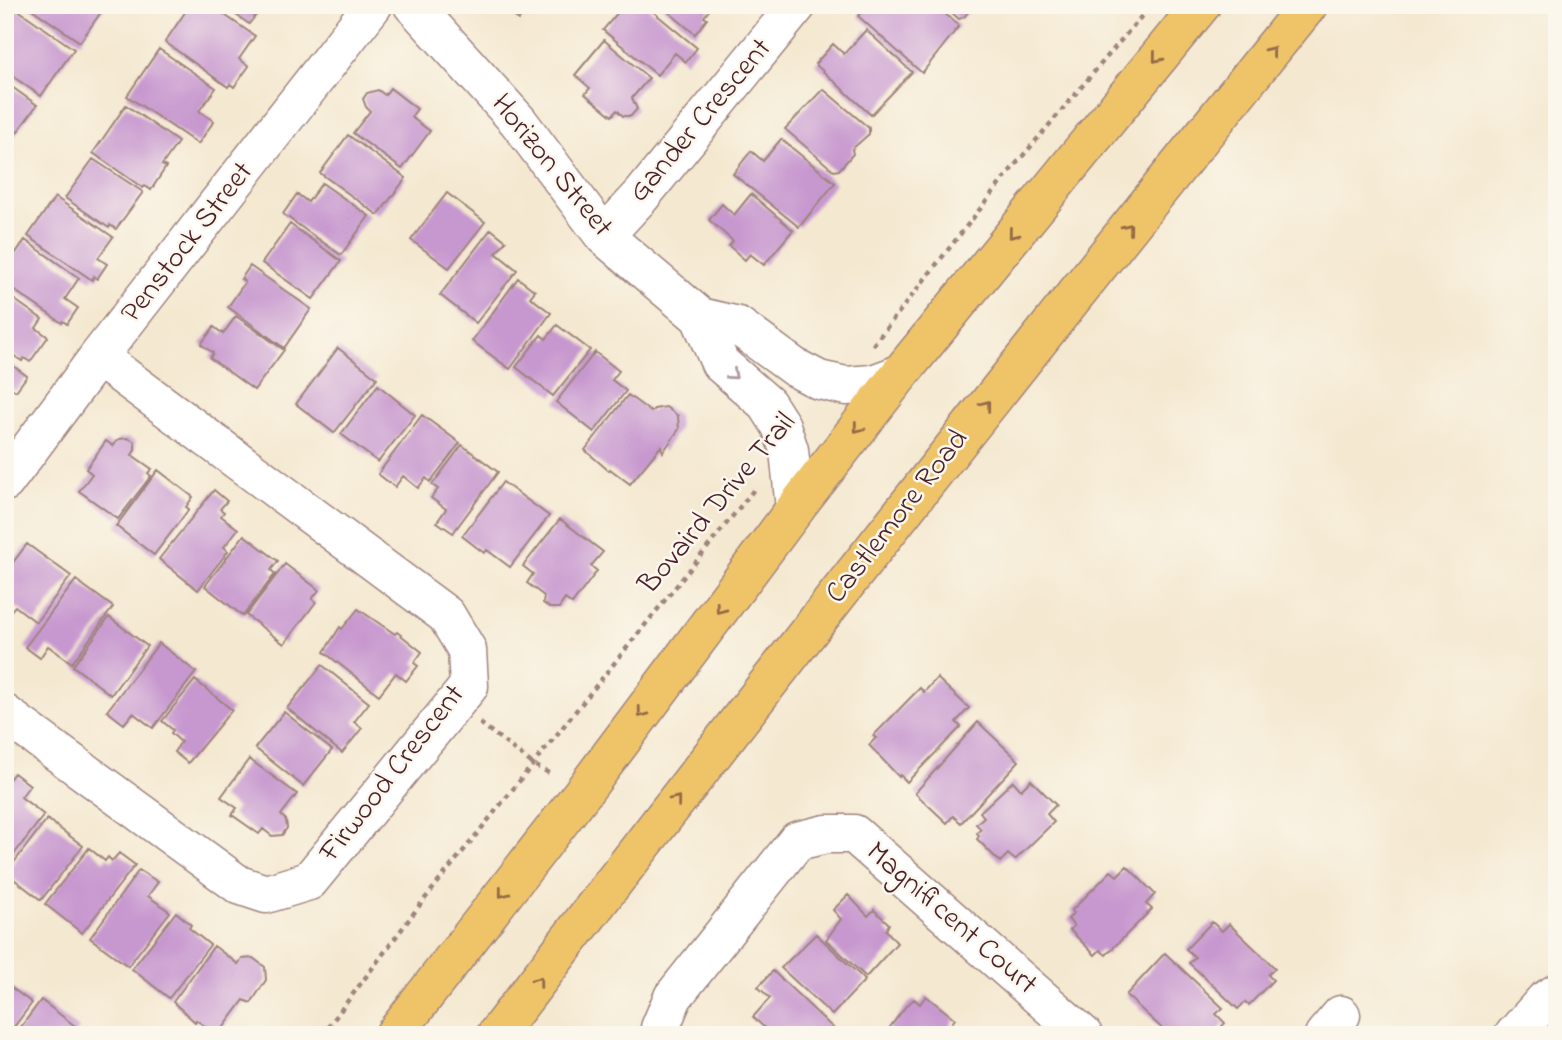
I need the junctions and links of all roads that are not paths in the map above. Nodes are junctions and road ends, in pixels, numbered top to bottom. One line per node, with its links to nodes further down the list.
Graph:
1 (373, 5): 8 (street, Penstock Street)
2 (413, 5): 6 (street, Horizon Street)
3 (797, 5): 6 (street, Gander Crescent)
4 (1200, 5): 9 (main road, one-way to 9)
5 (1308, 5): 15 (main road, Castlemore Road, one-way to 5)
6 (604, 236): 7 (street, Horizon Street)
7 (700, 317): 9 (street, Horizon Street); 11 (street, Horizon Street, one-way to 11)
8 (97, 357): 10 (street, Penstock Street); 12 (street, Firwood Crescent)
9 (900, 374): 11 (main road, one-way to 11)
10 (5, 482)
11 (795, 509): 14 (main road, one-way to 14)
12 (5, 714)
13 (1557, 993): 18 (street)
14 (394, 1035)
15 (496, 1035)
16 (660, 1035): 17 (street, Magnificent Court)
17 (1083, 1035)
18 (1514, 1035)

